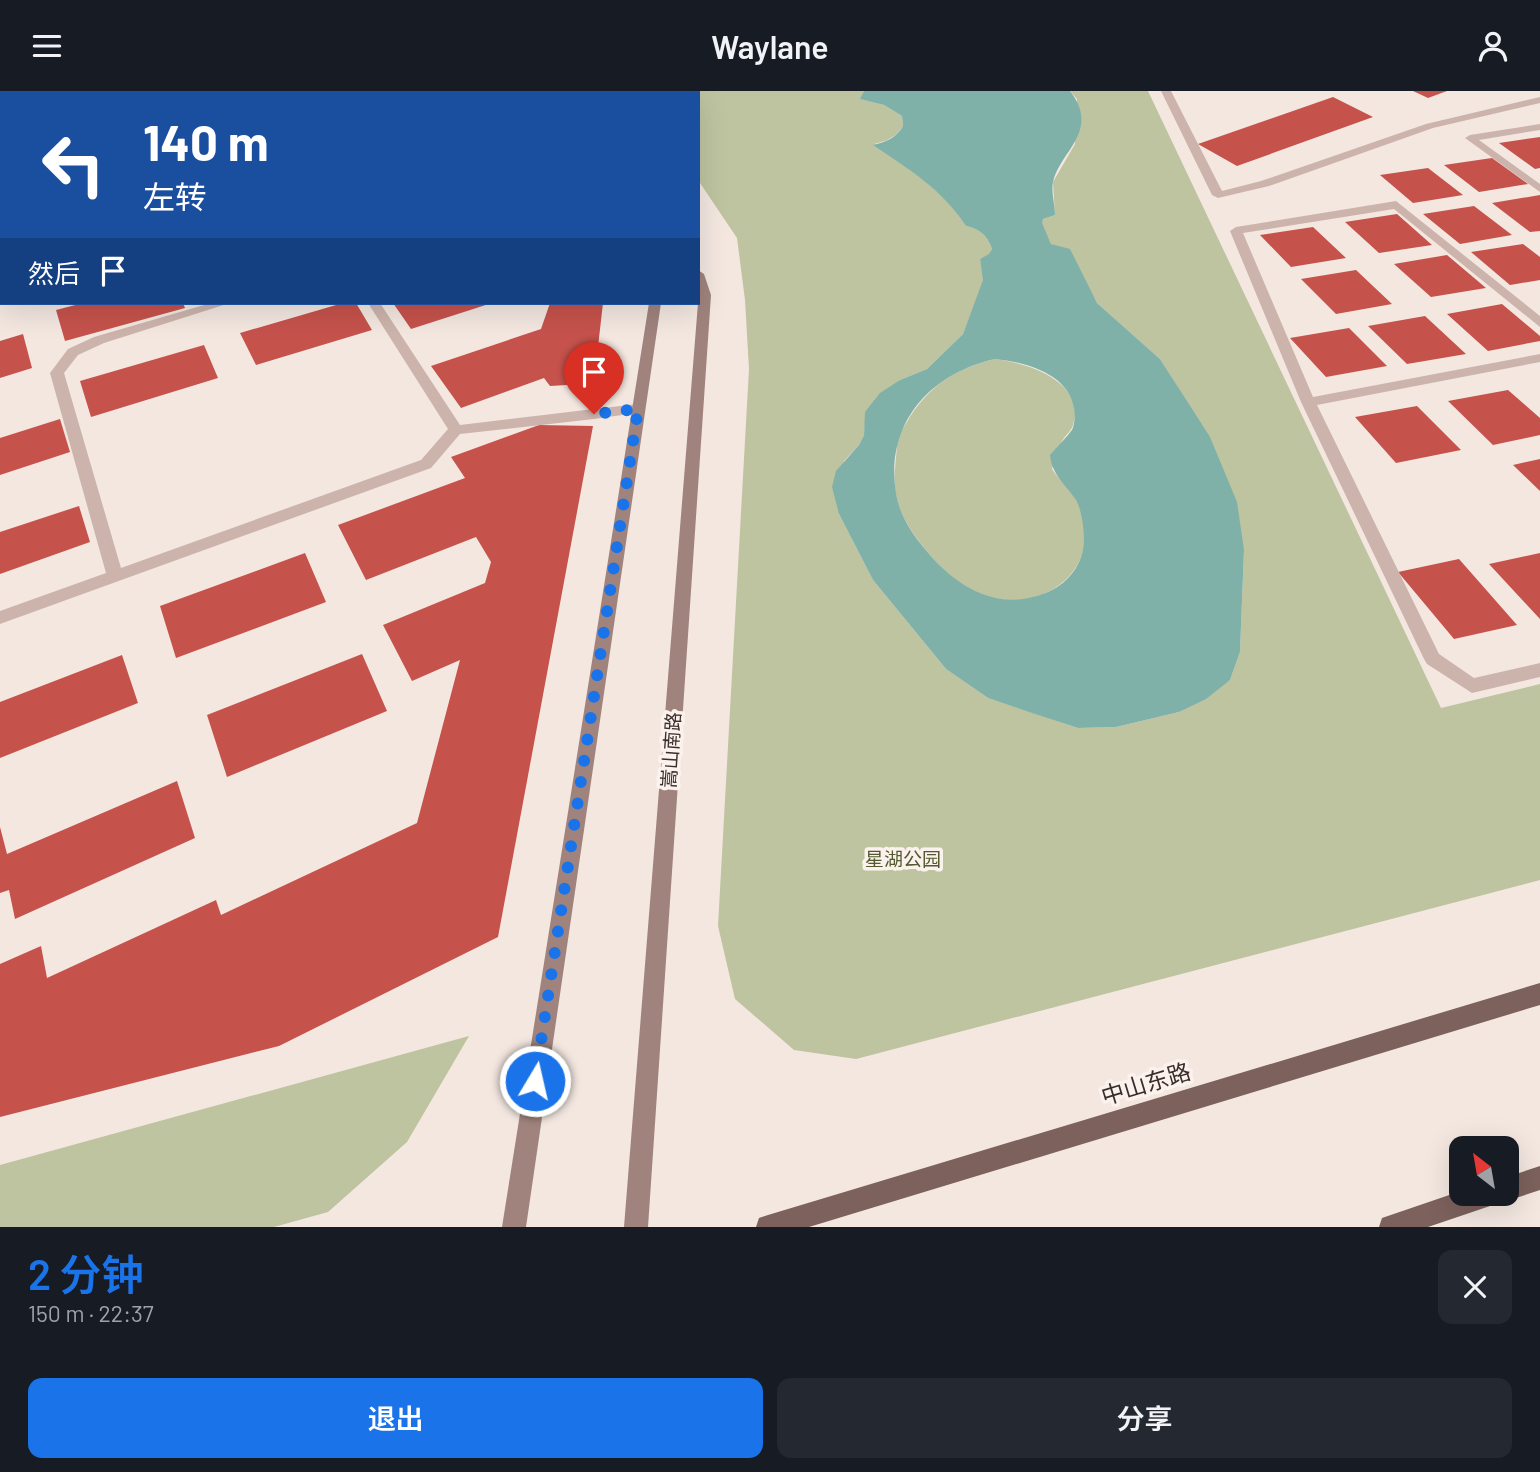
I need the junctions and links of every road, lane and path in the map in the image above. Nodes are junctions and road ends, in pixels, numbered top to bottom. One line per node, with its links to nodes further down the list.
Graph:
1 (1166, 91): 2 (street)
2 (1540, 100)
3 (1540, 127): 4 (street)
4 (1540, 188)
5 (700, 280): 22 (street, 嵩山南路)
6 (217, 305): 14 (street)
7 (375, 305): 13 (street)
8 (655, 305): 12 (street)
9 (1540, 323): 11 (street)
10 (1540, 358): 11 (street)
11 (1308, 402): 16 (street)
12 (638, 409): 13 (street); 21 (street)
13 (456, 430): 14 (street)
14 (115, 576): 15 (street)
15 (0, 618)
16 (1540, 670)
17 (1540, 994): 23 (main road, 中山东路)
18 (1540, 1178): 19 (main road)
19 (1519, 1185)
20 (1454, 1206): 24 (main road)
21 (514, 1227)
22 (636, 1227)
23 (768, 1227)
24 (1391, 1227)

